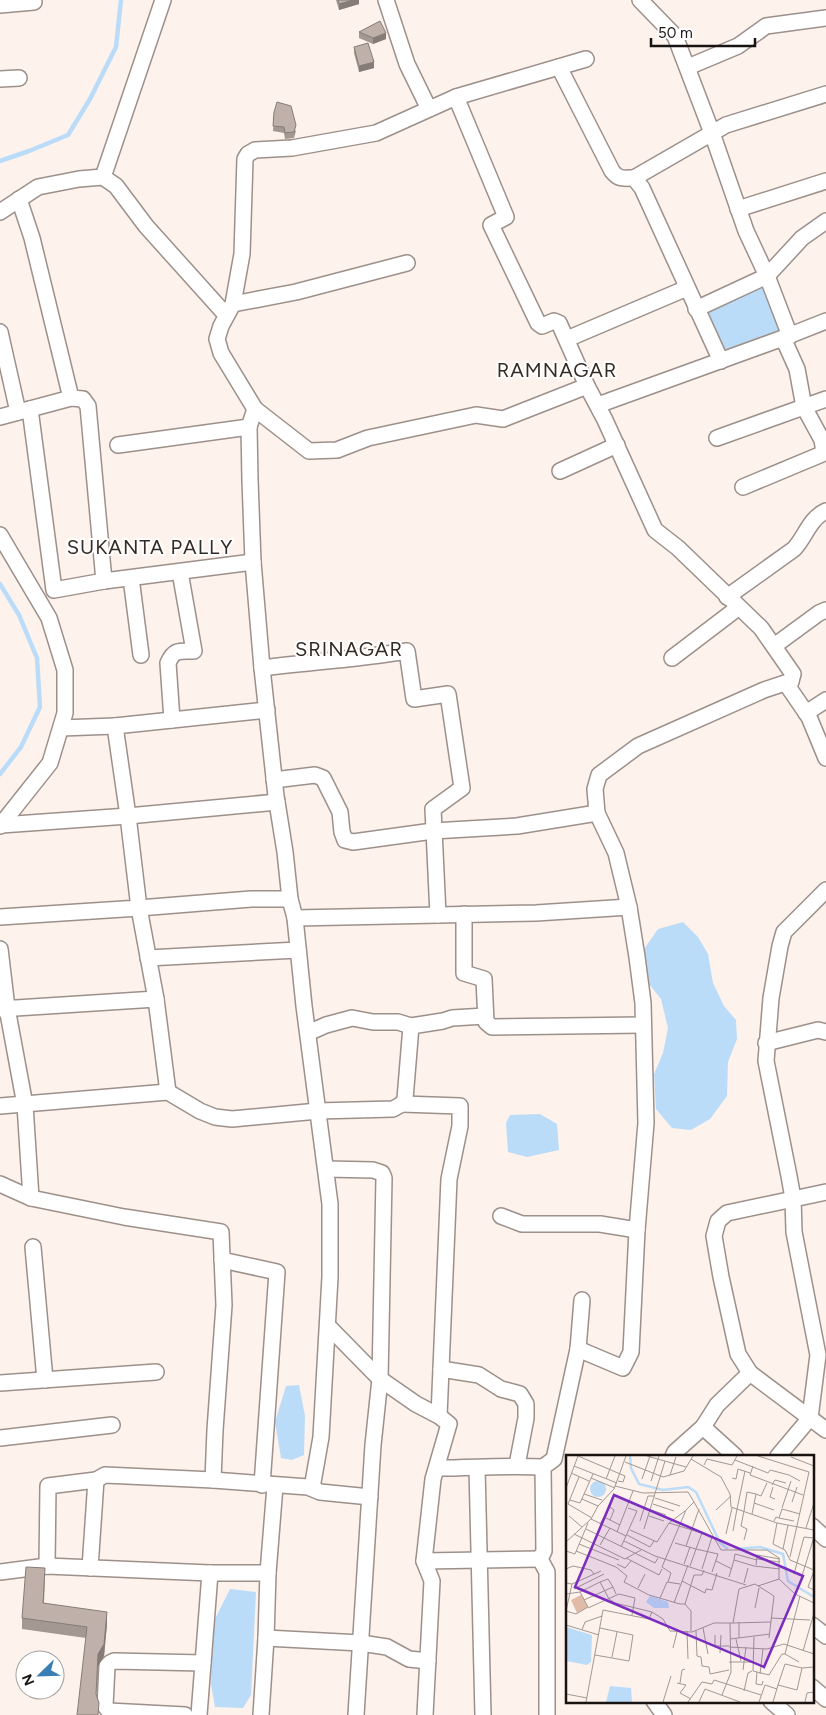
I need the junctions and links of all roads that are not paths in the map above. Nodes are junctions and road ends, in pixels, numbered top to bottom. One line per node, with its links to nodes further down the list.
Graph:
1 (163, 0): 16 (street)
2 (386, 0): 14 (street)
3 (640, 0): 9 (street)
4 (34, 2): 5 (street)
5 (0, 5)
6 (826, 18): 9 (street)
7 (586, 59): 8 (street)
8 (559, 67): 12 (street); 17 (street)
9 (688, 67): 15 (street)
10 (0, 78): 11 (street)
11 (19, 78)
12 (456, 97): 14 (street); 31 (street)
13 (825, 98): 15 (street)
14 (429, 109): 27 (street)
15 (712, 133): 17 (street); 20 (street)
16 (103, 178): 19 (street); 27 (street)
17 (634, 178): 25 (street)
18 (826, 181): 20 (street)
19 (19, 199): 21 (street); 34 (street)
20 (738, 208): 24 (street)
21 (0, 212)
22 (826, 221): 24 (street)
23 (407, 263): 27 (street)
24 (767, 276): 26 (street); 30 (street)
25 (687, 288): 26 (street); 31 (street)
26 (696, 309): 32 (street)
27 (226, 316): 38 (street)
28 (826, 320): 30 (street)
29 (0, 332): 39 (street)
30 (787, 337): 32 (street); 37 (street)
31 (567, 340): 33 (street)
32 (721, 361): 36 (street)
33 (587, 386): 36 (street); 38 (street)
34 (71, 398): 39 (street); 52 (street)
35 (826, 399): 37 (street)
36 (598, 405): 44 (street)
37 (804, 407): 42 (street); 46 (street)
38 (255, 409): 41 (street)
39 (24, 411): 40 (street); 52 (street)
40 (0, 418)
41 (249, 427): 43 (street); 49 (street)
42 (717, 438)
43 (118, 445)
44 (616, 445): 45 (street); 53 (street)
45 (560, 471)
46 (743, 487)
47 (826, 511): 53 (street)
48 (0, 535): 66 (street)
49 (253, 562): 50 (street); 59 (street)
50 (180, 572): 51 (street); 64 (street)
51 (131, 578): 52 (street); 57 (street)
52 (104, 581)
53 (727, 597): 54 (street)
54 (739, 607): 56 (street); 58 (street)
55 (826, 610): 56 (street)
56 (774, 646): 60 (street)
57 (141, 655)
58 (672, 658)
59 (262, 668): 62 (street); 73 (street)
60 (791, 681): 63 (street); 70 (street)
61 (826, 700): 63 (street)
62 (267, 710): 64 (street); 68 (street)
63 (806, 713): 67 (street)
64 (172, 720): 65 (street)
65 (115, 726): 66 (street); 71 (street)
66 (61, 728): 72 (street)
67 (826, 758)
68 (274, 780): 69 (street); 73 (street)
69 (277, 802): 71 (street); 75 (street)
70 (597, 813): 73 (street); 76 (street)
71 (128, 816): 72 (street); 77 (street)
72 (1, 826)
73 (433, 832): 79 (street)
74 (826, 890): 92 (street)
75 (290, 899): 77 (street); 81 (street)
76 (629, 907): 78 (street); 88 (street)
77 (139, 908): 80 (street); 84 (street)
78 (464, 914): 79 (street); 87 (street)
79 (438, 915): 81 (street)
80 (0, 917)
81 (295, 918): 83 (street)
82 (0, 949): 86 (street)
83 (298, 950): 84 (street); 91 (street)
84 (148, 958): 85 (street)
85 (156, 999): 86 (street); 93 (street)
86 (4, 1009): 95 (street)
87 (485, 1016): 88 (street); 89 (street)
88 (644, 1025): 104 (street)
89 (411, 1026): 91 (street); 94 (street)
90 (826, 1032): 92 (street)
91 (308, 1033): 97 (street)
92 (766, 1043): 102 (street)
93 (168, 1092): 95 (street); 97 (street)
94 (402, 1104): 97 (street); 110 (street)
95 (25, 1105): 96 (street); 101 (street)
96 (0, 1106)
97 (318, 1111): 98 (street)
98 (326, 1169): 108 (street); 113 (street)
99 (0, 1184): 101 (street)
100 (826, 1192): 102 (street)
101 (30, 1198): 106 (street)
102 (793, 1198): 112 (street); 117 (street)
103 (501, 1216): 104 (street)
104 (637, 1230): 109 (street)
105 (33, 1247): 114 (street)
106 (222, 1260): 130 (street); 131 (street)
107 (582, 1300): 109 (street)
108 (328, 1326): 113 (street); 132 (street)
109 (578, 1349): 126 (street)
110 (441, 1369): 116 (street); 125 (street)
111 (156, 1372): 114 (street)
112 (750, 1373): 117 (street); 119 (street)
113 (380, 1379): 116 (street); 133 (street)
114 (45, 1380): 115 (street)
115 (0, 1383)
116 (439, 1416): 127 (street)
117 (810, 1418): 120 (street); 124 (street)
118 (112, 1425): 121 (street)
119 (703, 1427): 122 (street); 123 (street)
120 (826, 1430)
121 (0, 1438)
122 (673, 1455)
123 (734, 1455)
124 (779, 1455)
125 (516, 1465): 126 (street); 128 (street)
126 (544, 1467): 136 (street)
127 (436, 1468): 128 (street); 138 (street)
128 (477, 1468): 137 (street)
129 (96, 1480): 130 (street); 139 (street); 140 (street)
130 (213, 1480): 131 (street)
131 (268, 1485): 132 (street); 143 (street)
132 (312, 1488): 133 (street)
133 (370, 1497): 147 (street)
134 (814, 1528): 135 (street)
135 (826, 1539)
136 (540, 1559): 137 (street); 161 (street)
137 (479, 1560): 138 (street); 160 (street)
138 (424, 1561): 148 (street)
139 (47, 1566): 140 (street); 141 (street)
140 (90, 1568): 142 (street)
141 (0, 1572)
142 (210, 1573): 143 (street); 149 (street)
143 (268, 1573): 146 (street)
144 (814, 1627): 145 (street)
145 (826, 1636)
146 (266, 1638): 147 (street); 157 (street)
147 (360, 1643): 148 (street); 158 (street)
148 (428, 1661): 159 (street)
149 (203, 1663): 154 (street); 156 (street)
150 (814, 1689): 151 (street)
151 (826, 1700)
152 (655, 1702): 162 (street)
153 (772, 1702): 163 (street)
154 (160, 1714): 155 (street)
155 (185, 1715)
156 (199, 1715)
157 (261, 1715)
158 (356, 1715)
159 (425, 1715)
160 (483, 1715)
161 (547, 1715)
162 (664, 1715)
163 (787, 1715)

